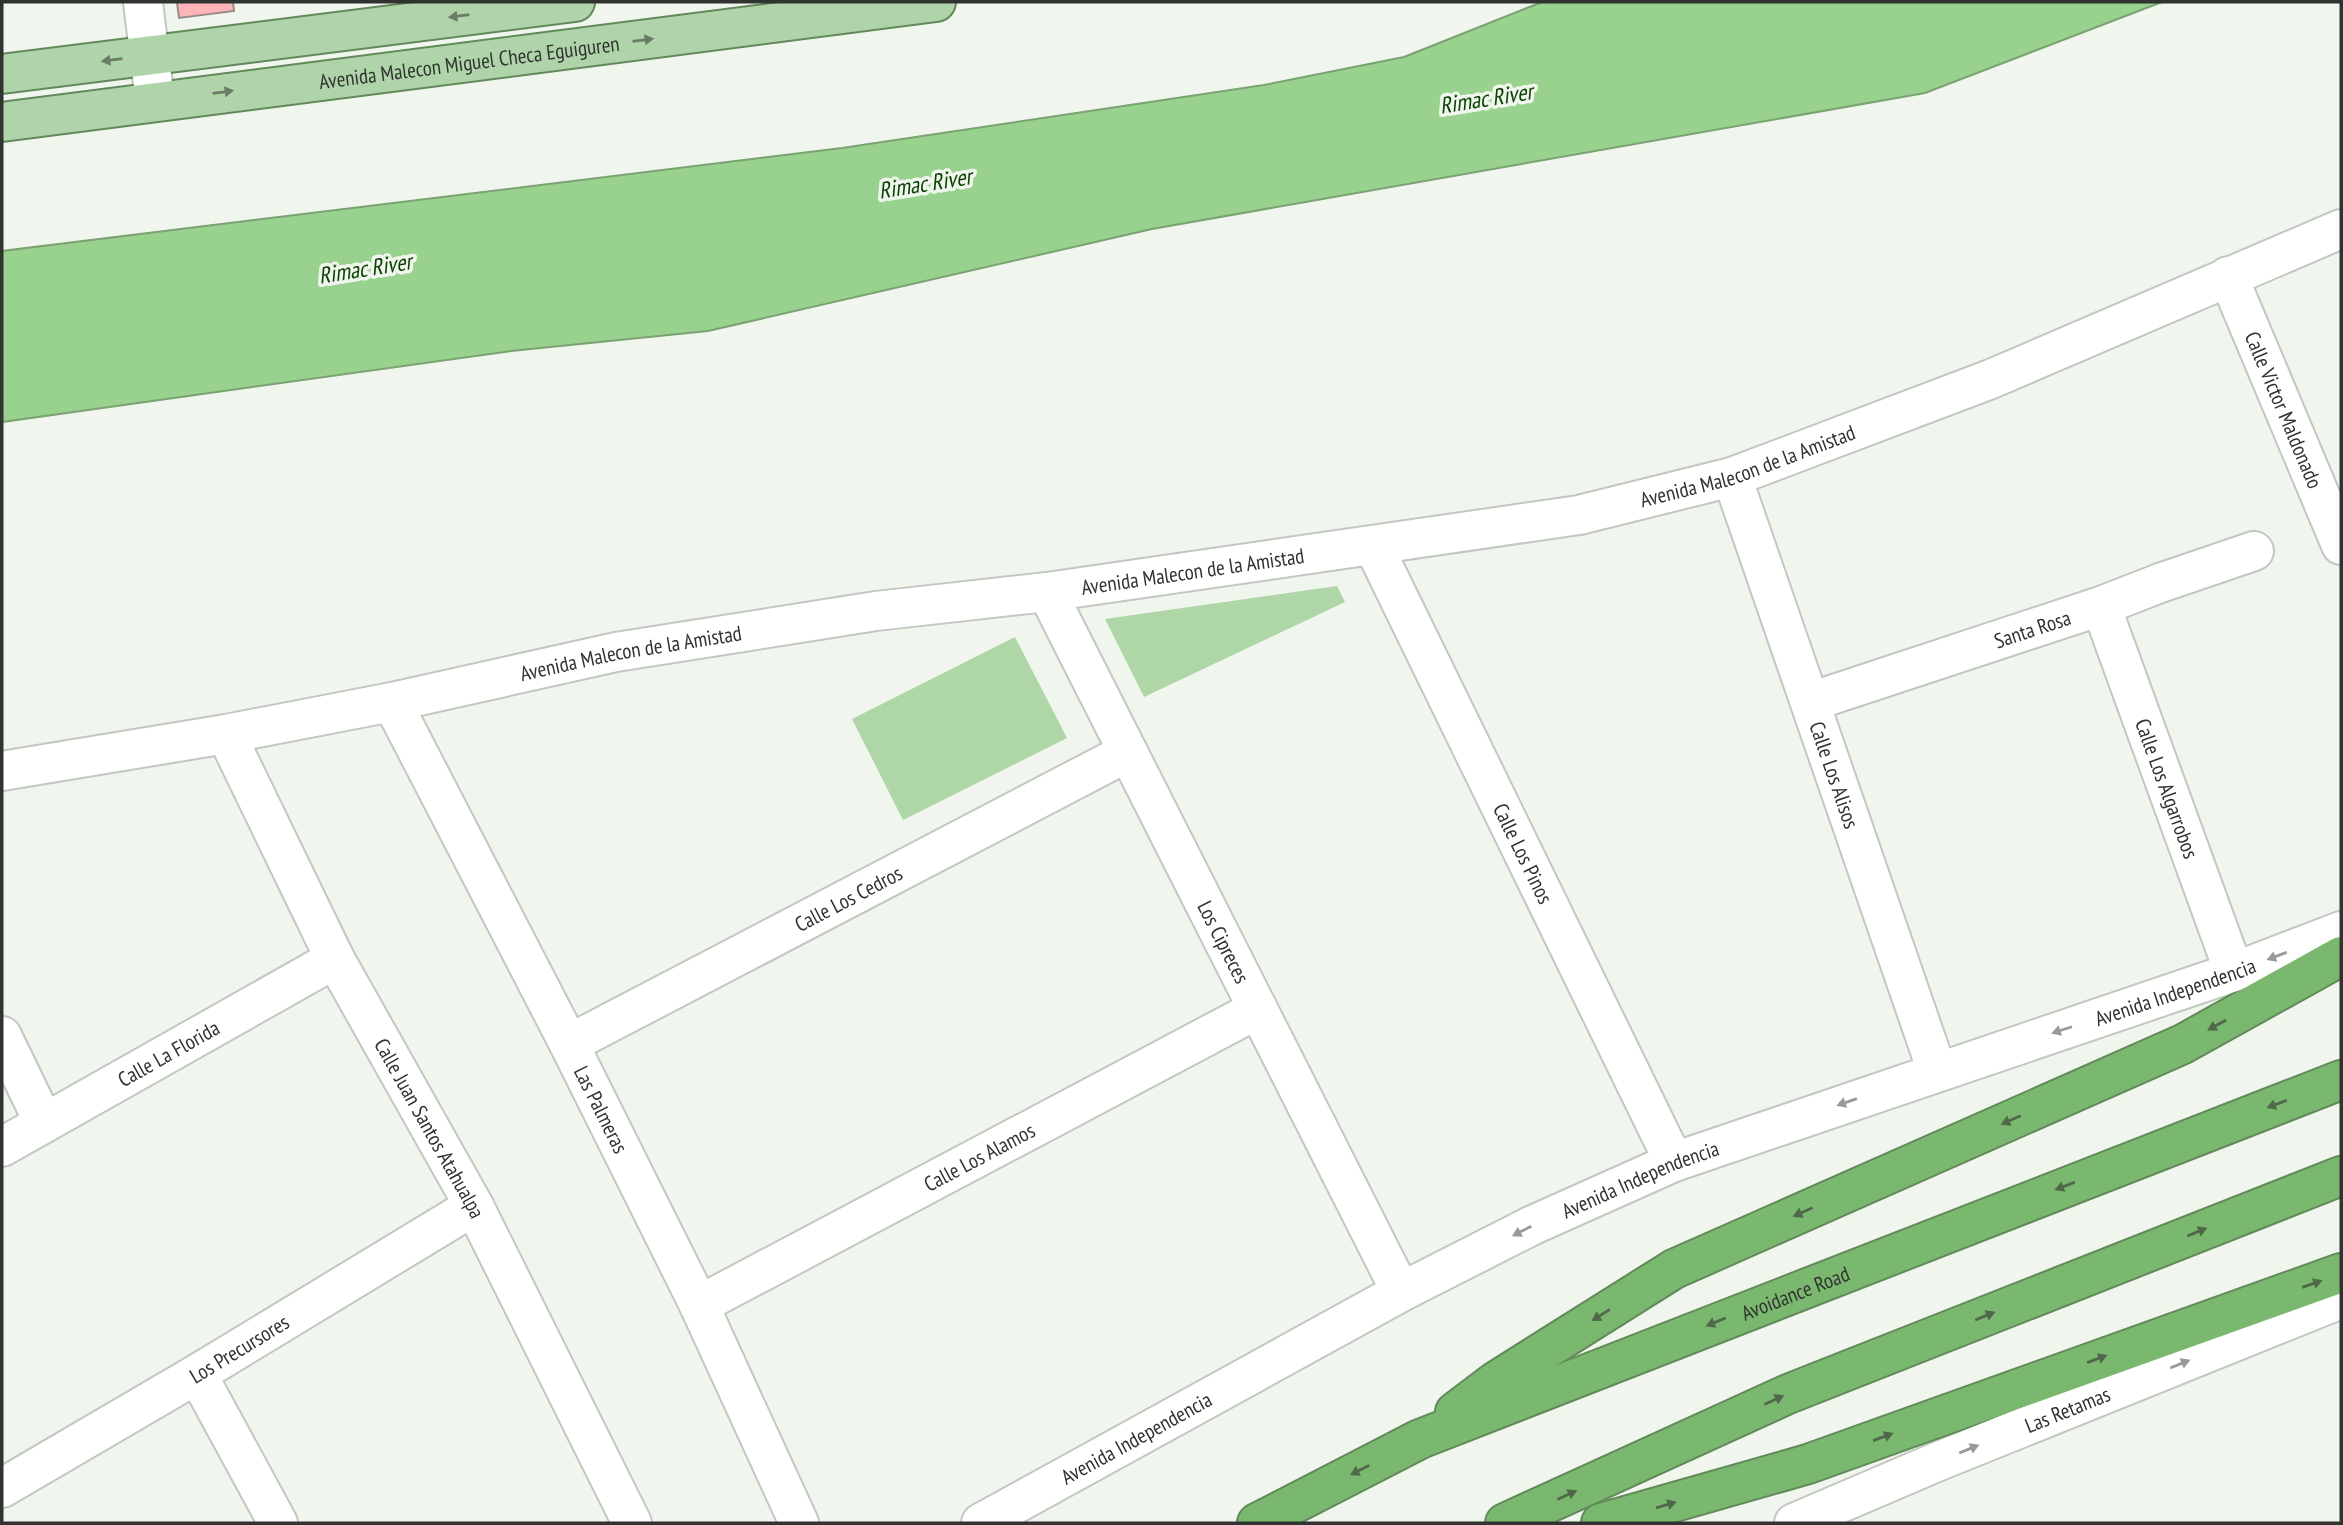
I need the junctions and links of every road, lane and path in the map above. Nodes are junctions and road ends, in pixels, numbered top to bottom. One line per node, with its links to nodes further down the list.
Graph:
1 (143, 2): 4 (street)
2 (575, 2): 4 (main road, one-way to 4)
3 (936, 2): 6 (main road, Avenida Malecon Miguel Checa Eguiguren, one-way to 3)
4 (150, 55): 5 (main road, one-way to 5); 6 (street)
5 (2, 74)
6 (155, 101): 7 (main road, Avenida Malecon Miguel Checa Eguiguren)
7 (2, 122)
8 (2341, 229): 9 (street, Avenida Malecon de la Amistad)
9 (2228, 276): 10 (street, Avenida Malecon de la Amistad); 12 (street, Calle Victor Maldonado)
10 (1732, 477): 11 (street, Avenida Malecon de la Amistad); 17 (street, Calle Los Alisos)
11 (1373, 545): 14 (street, Avenida Malecon de la Amistad); 32 (street, Calle Los Pinos)
12 (2341, 545)
13 (2254, 551): 15 (street, Santa Rosa)
14 (1047, 593): 16 (street, Avenida Malecon de la Amistad); 19 (street, Los Cipreces)
15 (2101, 606): 17 (street, Santa Rosa); 24 (street, Calle Los Algarrobos)
16 (392, 702): 18 (street, Avenida Malecon de la Amistad); 27 (street, Las Palmeras)
17 (1810, 702): 28 (street, Calle Los Alisos)
18 (226, 734): 20 (street, Avenida Malecon de la Amistad); 23 (street, Calle Juan Santos Atahualpa)
19 (1128, 752): 25 (street, Los Cipreces); 27 (street, Calle Los Cedros)
20 (2, 771)
21 (2341, 931): 24 (street, Avenida Independencia, one-way to 24)
22 (2341, 956): 40 (highway, one-way to 40)
23 (335, 958): 30 (street, Calle La Florida); 34 (street, Calle Juan Santos Atahualpa)
24 (2234, 972): 28 (street, Avenida Independencia, one-way to 28)
25 (1258, 1009): 36 (street, Los Cipreces); 38 (street, Calle Los Alamos)
26 (2, 1036): 30 (street)
27 (569, 1044): 38 (street, Las Palmeras)
28 (1937, 1072): 32 (street, Avenida Independencia, one-way to 32)
29 (2341, 1080): 40 (highway, Avoidance Road, one-way to 40)
30 (44, 1123): 31 (street, Calle La Florida)
31 (2, 1147)
32 (1675, 1162): 36 (street, Avenida Independencia, one-way to 36)
33 (2341, 1176): 47 (highway, one-way to 33)
34 (474, 1206): 39 (street, Los Precursores); 43 (street, Calle Juan Santos Atahualpa)
35 (2341, 1273): 48 (highway, one-way to 35)
36 (1401, 1292): 45 (street, Avenida Independencia)
37 (2341, 1299): 49 (street, Las Retamas, one-way to 37)
38 (699, 1305): 44 (street, Las Palmeras)
39 (197, 1374): 41 (street, Los Precursores); 42 (street)
40 (1420, 1439): 46 (highway, Avoidance Road, one-way to 46)
41 (2, 1488)
42 (278, 1523)
43 (632, 1523)
44 (799, 1523)
45 (981, 1523)
46 (1257, 1523)
47 (1505, 1523)
48 (1601, 1523)
49 (1794, 1523)

